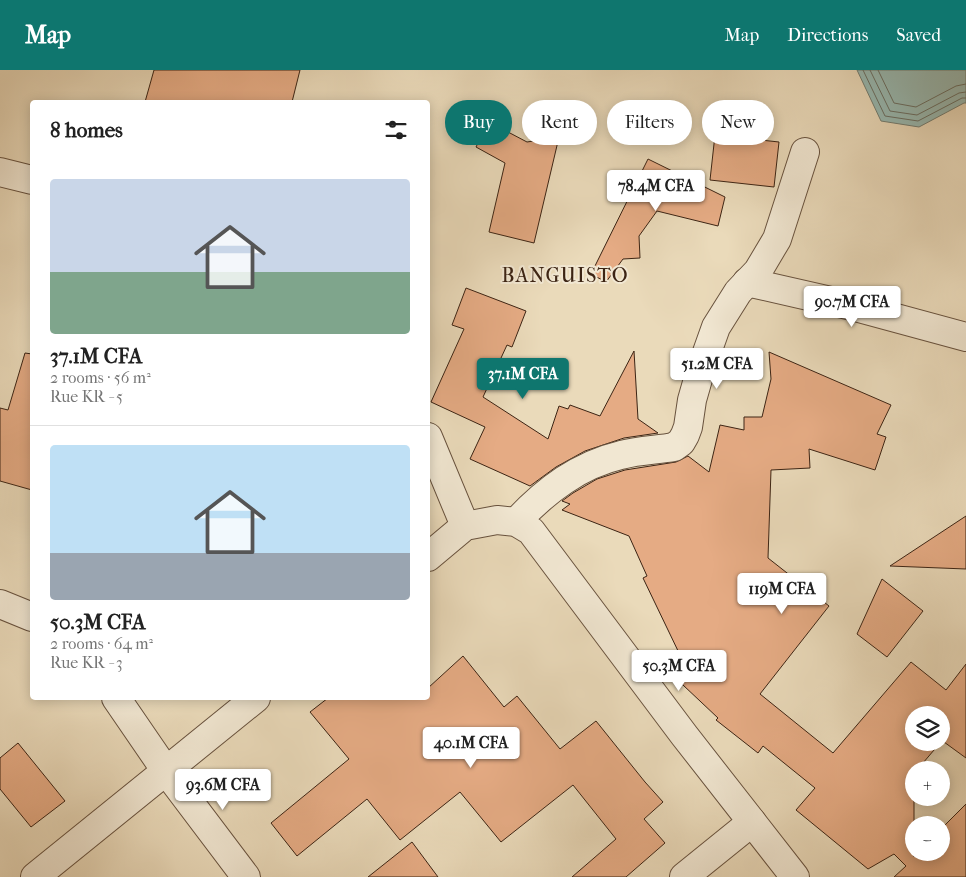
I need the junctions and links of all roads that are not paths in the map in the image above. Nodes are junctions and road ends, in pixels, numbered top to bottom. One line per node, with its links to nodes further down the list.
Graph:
1 (805, 152): 4 (street)
2 (0, 172): 3 (street)
3 (30, 180)
4 (747, 282): 5 (street); 8 (street)
5 (966, 337)
6 (430, 442): 7 (street)
7 (465, 526): 8 (street); 9 (street)
8 (524, 526): 15 (street)
9 (430, 555)
10 (0, 604): 11 (street)
11 (30, 616)
12 (117, 700): 14 (street)
13 (254, 700): 14 (street)
14 (166, 771): 16 (street); 17 (street)
15 (752, 822): 18 (street); 19 (street)
16 (35, 877)
17 (246, 877)
18 (684, 877)
19 (795, 877)

